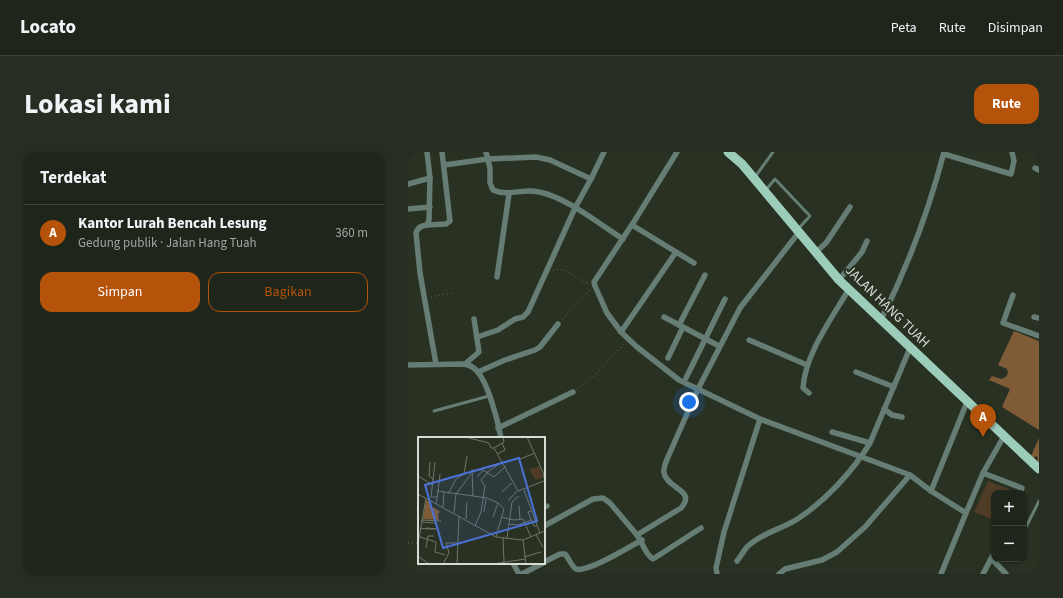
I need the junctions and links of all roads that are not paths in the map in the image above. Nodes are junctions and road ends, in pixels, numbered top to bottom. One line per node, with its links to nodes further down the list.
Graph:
1 (427, 152): 12 (street)
2 (442, 152): 11 (street)
3 (486, 152): 10 (street)
4 (604, 152): 14 (street)
5 (677, 152): 23 (street)
6 (728, 152): 13 (main road, JALAN HANG TUAH)
7 (774, 152): 13 (lane)
8 (1012, 152): 9 (street)
9 (944, 153): 38 (street)
10 (488, 159): 11 (street); 14 (street); 17 (street)
11 (444, 165): 22 (street)
12 (430, 178): 15 (street); 19 (street)
13 (754, 178): 16 (main road, JALAN HANG TUAH)
14 (592, 179): 20 (street)
15 (408, 184)
16 (764, 191): 24 (main road, JALAN HANG TUAH); 24 (lane)
17 (509, 194): 20 (street); 31 (street)
18 (850, 206): 28 (street)
19 (430, 207): 21 (street); 22 (street)
20 (575, 208): 25 (street); 43 (street)
21 (408, 209)
22 (427, 225): 49 (street)
23 (632, 225): 25 (street); 27 (street)
24 (798, 231): 28 (main road, JALAN HANG TUAH); 46 (street)
25 (623, 239): 41 (street)
26 (867, 241): 32 (street)
27 (676, 252): 29 (street); 41 (street)
28 (816, 252): 32 (main road, JALAN HANG TUAH)
29 (694, 263)
30 (705, 275): 40 (street)
31 (497, 277)
32 (839, 280): 33 (main road, JALAN HANG TUAH)
33 (848, 289): 38 (main road, JALAN HANG TUAH); 52 (street)
34 (1013, 295): 42 (street)
35 (725, 299): 44 (street)
36 (664, 317): 40 (street)
37 (474, 319): 43 (street)
38 (881, 320): 47 (main road, JALAN HANG TUAH)
39 (558, 324): 53 (street)
40 (681, 326): 44 (street); 48 (street)
41 (621, 332): 57 (street)
42 (1039, 336)
43 (477, 337): 50 (street)
44 (706, 339): 46 (street); 55 (street)
45 (749, 340): 52 (street)
46 (719, 346): 57 (street)
47 (910, 348): 56 (street); 61 (main road, JALAN HANG TUAH)
48 (668, 358)
49 (436, 364): 50 (street); 51 (street)
50 (465, 364): 53 (street)
51 (408, 365)
52 (807, 365): 59 (street)
53 (478, 372): 60 (street)
54 (856, 372): 56 (street)
55 (686, 378)
56 (894, 386): 62 (street)
57 (698, 389): 65 (street); 82 (street)
58 (572, 392): 66 (street)
59 (809, 393)
60 (489, 396): 63 (lane); 66 (street)
61 (967, 402): 68 (main road, JALAN HANG TUAH); 76 (street)
62 (884, 409): 64 (street); 70 (street)
63 (434, 411)
64 (902, 417)
65 (760, 419): 71 (street); 91 (street)
66 (498, 428): 69 (street)
67 (832, 432): 70 (street)
68 (1004, 436): 72 (main road, JALAN HANG TUAH); 73 (street)
69 (501, 437)
70 (870, 443): 71 (street)
71 (861, 458): 74 (street); 85 (street)
72 (1039, 469)
73 (983, 473): 75 (street); 78 (street)
74 (910, 475): 76 (street); 92 (street)
75 (1021, 490)
76 (931, 491): 78 (street)
77 (1039, 501): 80 (lane)
78 (966, 514): 93 (street)
79 (545, 525): 82 (street)
80 (1026, 526)
81 (701, 528): 83 (street)
82 (637, 535): 83 (street)
83 (642, 540): 86 (street)
84 (991, 560): 94 (street)
85 (737, 561)
86 (545, 562)
87 (997, 562): 95 (street)
88 (514, 564): 90 (street)
89 (541, 564): 90 (street)
90 (520, 574)
91 (716, 574)
92 (779, 574)
93 (941, 574)
94 (983, 574)
95 (1006, 574)

